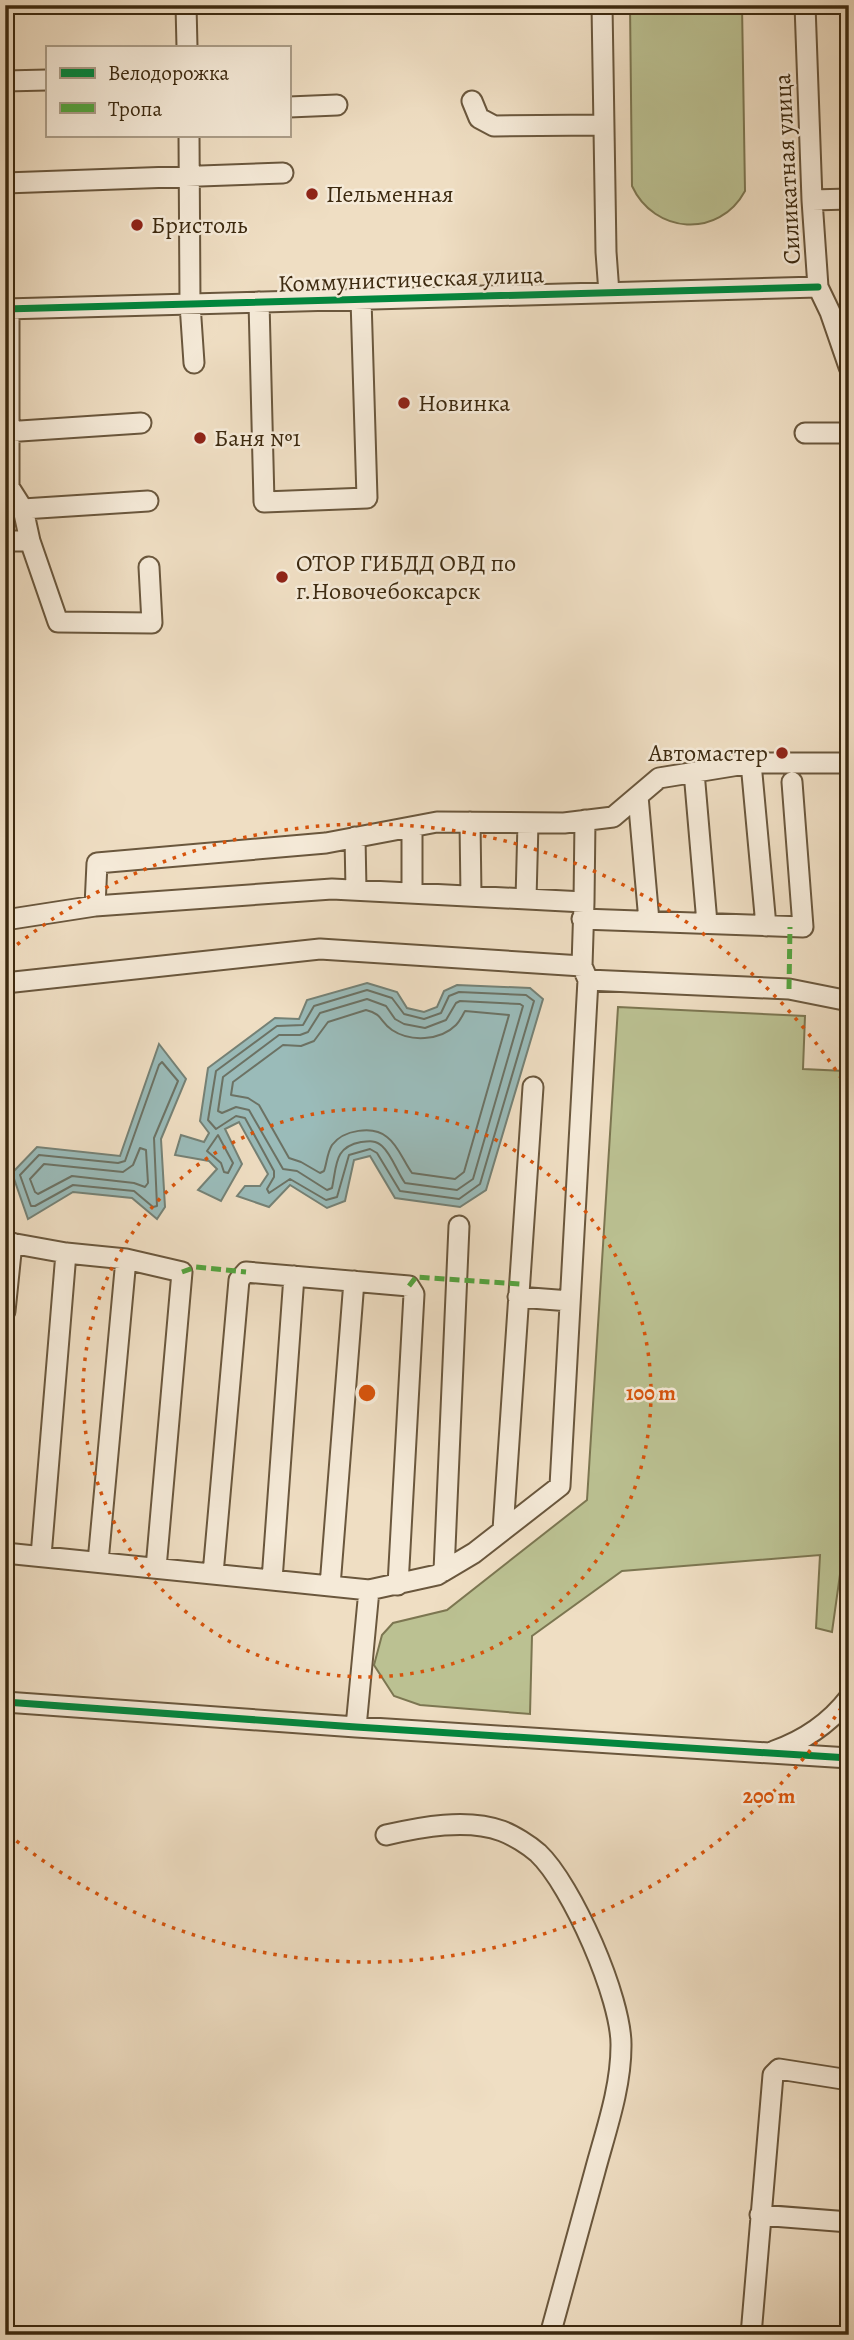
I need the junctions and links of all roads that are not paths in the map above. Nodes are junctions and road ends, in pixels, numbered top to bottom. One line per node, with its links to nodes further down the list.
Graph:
1 (186, 5): 4 (street)
2 (602, 5): 10 (street)
3 (805, 5): 16 (street, Силикатная улица)
4 (187, 46)
5 (46, 80): 6 (street)
6 (5, 81)
7 (472, 101): 10 (street)
8 (337, 105): 9 (street)
9 (290, 107)
10 (603, 125): 18 (street)
11 (189, 136): 13 (street)
12 (283, 173): 13 (street)
13 (190, 177): 14 (street); 21 (street)
14 (5, 183)
15 (849, 199): 16 (street)
16 (812, 200): 17 (street, Силикатная улица)
17 (818, 287): 18 (street, Коммунистическая улица); 24 (street, Силикатная улица)
18 (609, 293): 19 (street, Коммунистическая улица)
19 (361, 299): 20 (street, Коммунистическая улица); 20 (street)
20 (259, 302): 21 (street, Коммунистическая улица)
21 (190, 304): 22 (street, Коммунистическая улица); 23 (street)
22 (7, 309): 26 (street)
23 (194, 363)
24 (849, 368)
25 (141, 423): 26 (street)
26 (7, 432): 29 (street)
27 (805, 433): 28 (street)
28 (849, 433)
29 (7, 487): 31 (street)
30 (148, 501): 31 (street)
31 (23, 509): 33 (street)
32 (5, 541): 33 (street)
33 (30, 541): 34 (street)
34 (149, 567)
35 (751, 763): 36 (street); 37 (street); 54 (street)
36 (849, 763)
37 (694, 772): 39 (street); 53 (street)
38 (792, 782): 54 (street)
39 (638, 796): 40 (street); 52 (street)
40 (585, 821): 42 (street); 50 (street)
41 (470, 822): 42 (street); 43 (street); 47 (street)
42 (528, 822): 48 (street)
43 (412, 827): 44 (street); 46 (street)
44 (355, 837): 45 (street); 49 (street)
45 (356, 890): 46 (street); 49 (street)
46 (412, 893): 47 (street)
47 (471, 896): 48 (street)
48 (526, 899): 50 (street)
49 (95, 906): 51 (street)
50 (583, 910): 52 (street); 55 (street)
51 (5, 920)
52 (649, 921): 53 (street)
53 (707, 923): 54 (street)
54 (766, 926)
55 (585, 973): 56 (street); 57 (street); 66 (street)
56 (5, 983)
57 (849, 1001)
58 (533, 1087): 65 (street)
59 (459, 1226): 73 (street)
60 (9, 1242): 61 (street); 67 (street)
61 (66, 1253): 62 (street); 70 (street)
62 (127, 1259): 71 (street); 72 (street)
63 (294, 1276): 64 (street); 74 (street); 75 (street)
64 (355, 1281): 76 (street); 77 (street)
65 (518, 1297): 66 (street); 68 (street)
66 (570, 1301): 68 (street)
67 (5, 1311)
68 (503, 1530): 73 (street)
69 (5, 1553): 70 (street)
70 (41, 1556): 71 (street)
71 (98, 1562): 72 (street)
72 (156, 1568): 74 (street)
73 (444, 1571): 76 (street)
74 (213, 1574): 75 (street)
75 (272, 1580): 77 (street)
76 (398, 1585): 78 (street)
77 (330, 1586): 78 (street)
78 (369, 1591): 81 (street)
79 (849, 1698): 82 (street)
80 (5, 1702): 81 (street)
81 (356, 1727): 82 (street)
82 (770, 1753): 83 (street)
83 (849, 1758)
84 (386, 1835): 88 (street)
85 (849, 2080): 86 (street)
86 (760, 2215): 87 (street); 89 (street)
87 (849, 2222)
88 (550, 2335)
89 (751, 2335)

